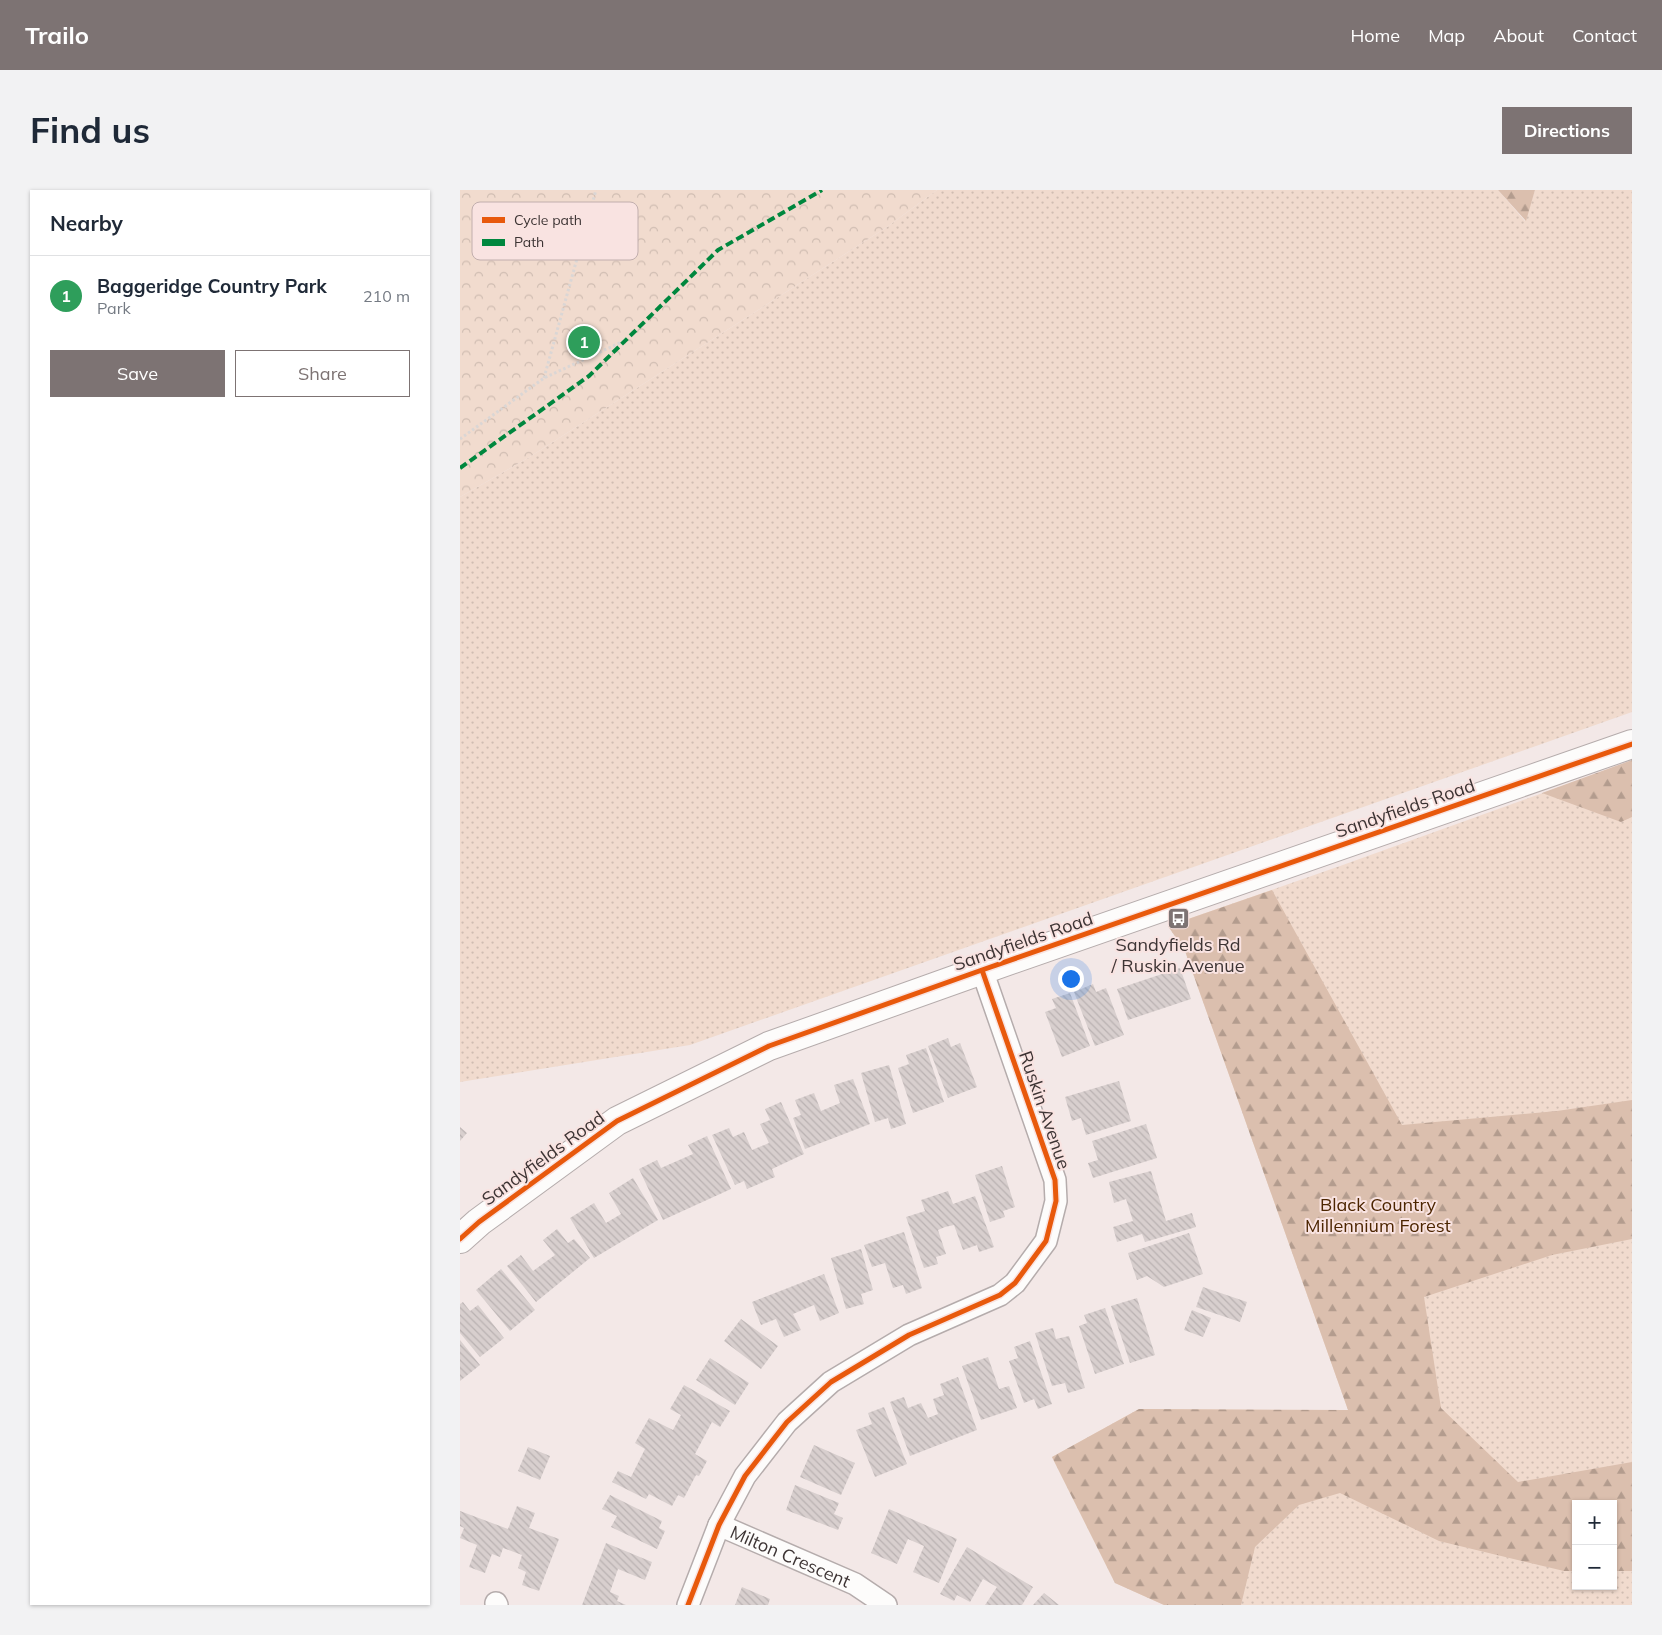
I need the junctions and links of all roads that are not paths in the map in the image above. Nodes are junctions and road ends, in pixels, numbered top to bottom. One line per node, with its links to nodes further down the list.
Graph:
1 (1632, 744): 2 (street, Sandyfields Road)
2 (982, 970): 3 (street, Sandyfields Road); 4 (street, Ruskin Avenue)
3 (466, 1228)
4 (719, 1525): 5 (street, Ruskin Avenue); 6 (street, Milton Crescent)
5 (688, 1605)
6 (886, 1605)

